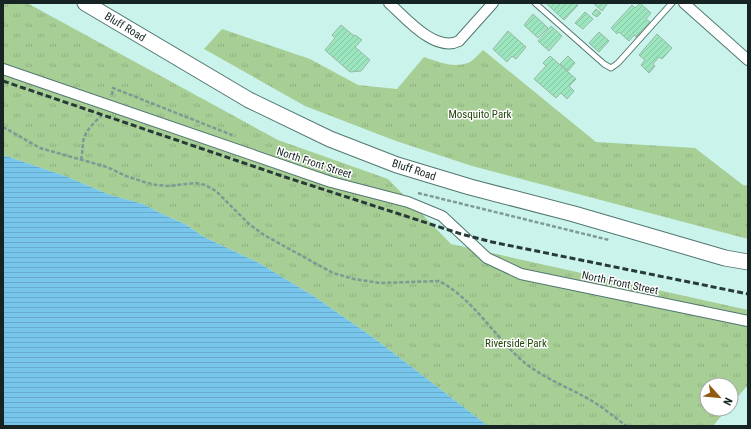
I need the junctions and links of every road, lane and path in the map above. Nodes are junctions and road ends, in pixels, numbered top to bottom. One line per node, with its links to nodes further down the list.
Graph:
1 (85, 3): 15 (main road, Bluff Road)
2 (389, 3): 3 (street)
3 (493, 3)
4 (535, 3): 5 (lane)
5 (672, 3)
6 (684, 3): 7 (street)
7 (748, 60)
8 (3, 69): 9 (street, North Front Street)
9 (110, 106): 11 (path); 12 (path); 16 (street, North Front Street)
10 (3, 127): 12 (path)
11 (235, 136)
12 (81, 160): 17 (path)
13 (417, 193): 14 (path)
14 (612, 241)
15 (748, 262)
16 (748, 321)
17 (627, 426)

